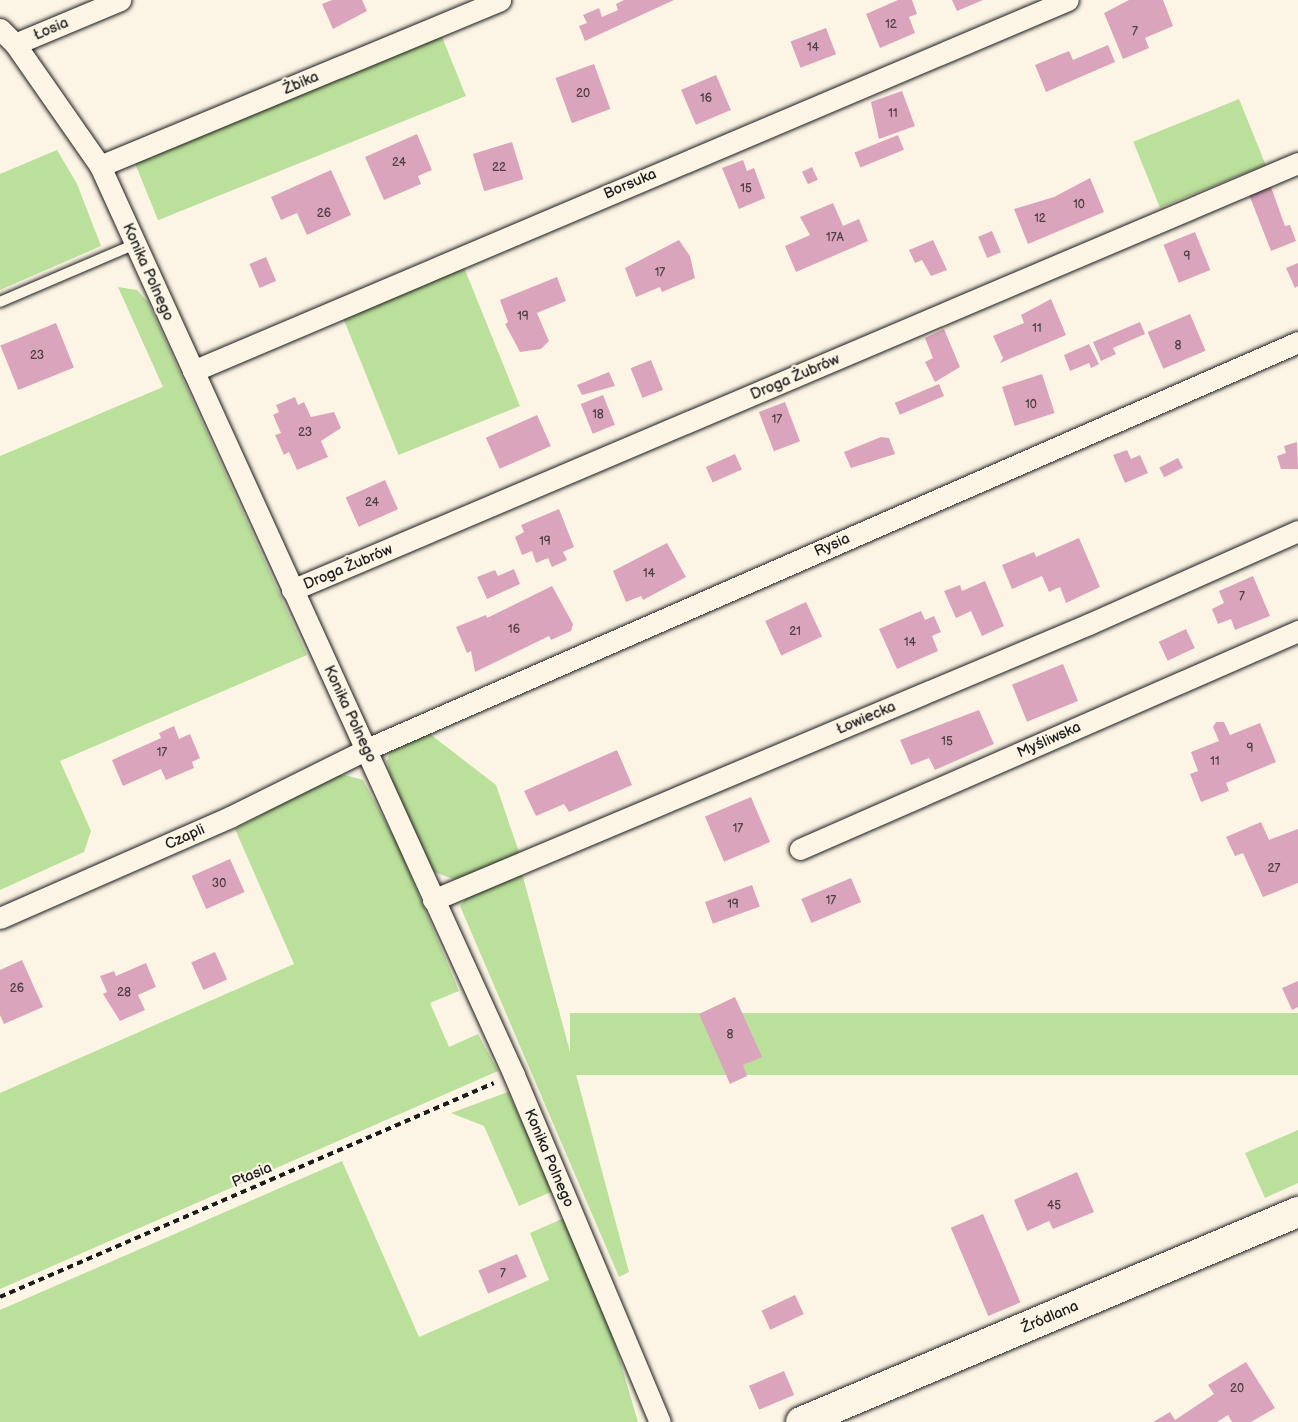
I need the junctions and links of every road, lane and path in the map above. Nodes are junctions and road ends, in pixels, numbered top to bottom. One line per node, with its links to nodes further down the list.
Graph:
1 (120, 0): 4 (street, Łosia)
2 (500, 0): 6 (street, Żbika)
3 (1068, 0): 10 (street, Borsuka)
4 (8, 37): 6 (street, Konika Polnego)
5 (1298, 163): 12 (street, Droga Żubrów)
6 (100, 166): 7 (street, Konika Polnego)
7 (135, 244): 8 (lane); 10 (street, Konika Polnego)
8 (0, 302)
9 (1298, 342): 14 (street, Rysia)
10 (193, 371): 12 (street, Konika Polnego)
11 (1298, 531): 16 (street, Łowiecka)
12 (292, 590): 14 (street, Konika Polnego)
13 (1298, 631): 15 (street, Myśliwska)
14 (367, 749): 16 (street, Konika Polnego); 17 (street, Czapli)
15 (800, 849)
16 (433, 900): 18 (street, Konika Polnego)
17 (0, 918)
18 (514, 1075): 20 (path, Ptasia); 22 (street, Konika Polnego)
19 (1298, 1212): 21 (main road, Źródlana)
20 (0, 1297)
21 (848, 1413): 23 (main road, Źródlana)
22 (660, 1422)
23 (801, 1422)

